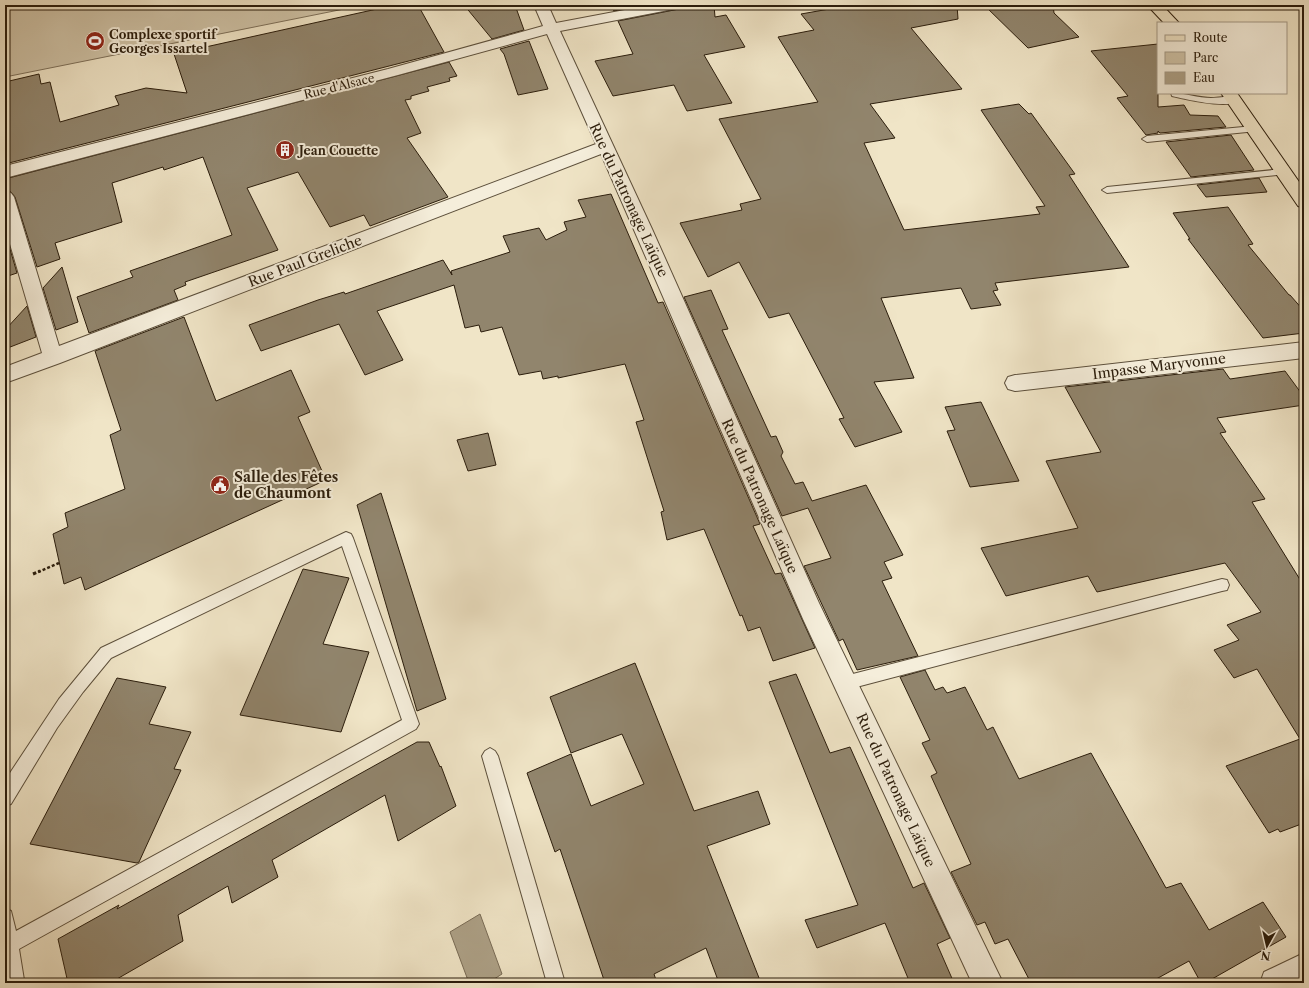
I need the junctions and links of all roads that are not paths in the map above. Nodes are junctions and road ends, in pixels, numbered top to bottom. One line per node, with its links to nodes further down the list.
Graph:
1 (541, 5): 5 (street, Rue du Patronage Laïque)
2 (674, 5): 5 (street, Rue d'Alsace)
3 (1154, 5): 4 (main road)
4 (1171, 22)
5 (551, 28): 10 (street, Rue du Patronage Laïque); 11 (street, Rue d'Alsace)
6 (1175, 94): 7 (lane)
7 (1231, 97): 8 (main road)
8 (1254, 130): 9 (lane); 12 (main road)
9 (1147, 139)
10 (604, 147): 17 (street, Rue Paul Greliche); 21 (street, Rue du Patronage Laïque)
11 (5, 172)
12 (1283, 172): 13 (lane); 15 (main road)
13 (1107, 190)
14 (5, 197): 17 (street)
15 (1304, 202)
16 (1304, 350): 19 (street, Impasse Maryvonne)
17 (53, 358): 18 (street, Rue Paul Greliche)
18 (5, 375)
19 (1015, 383)
20 (1222, 585): 21 (lane)
21 (845, 683): 29 (street, Rue du Patronage Laïque)
22 (490, 756): 28 (lane)
23 (5, 798): 25 (lane)
24 (5, 917): 25 (lane)
25 (10, 944): 27 (lane)
26 (1304, 968): 30 (street)
27 (10, 983)
28 (556, 983)
29 (988, 983)
30 (1275, 983)

